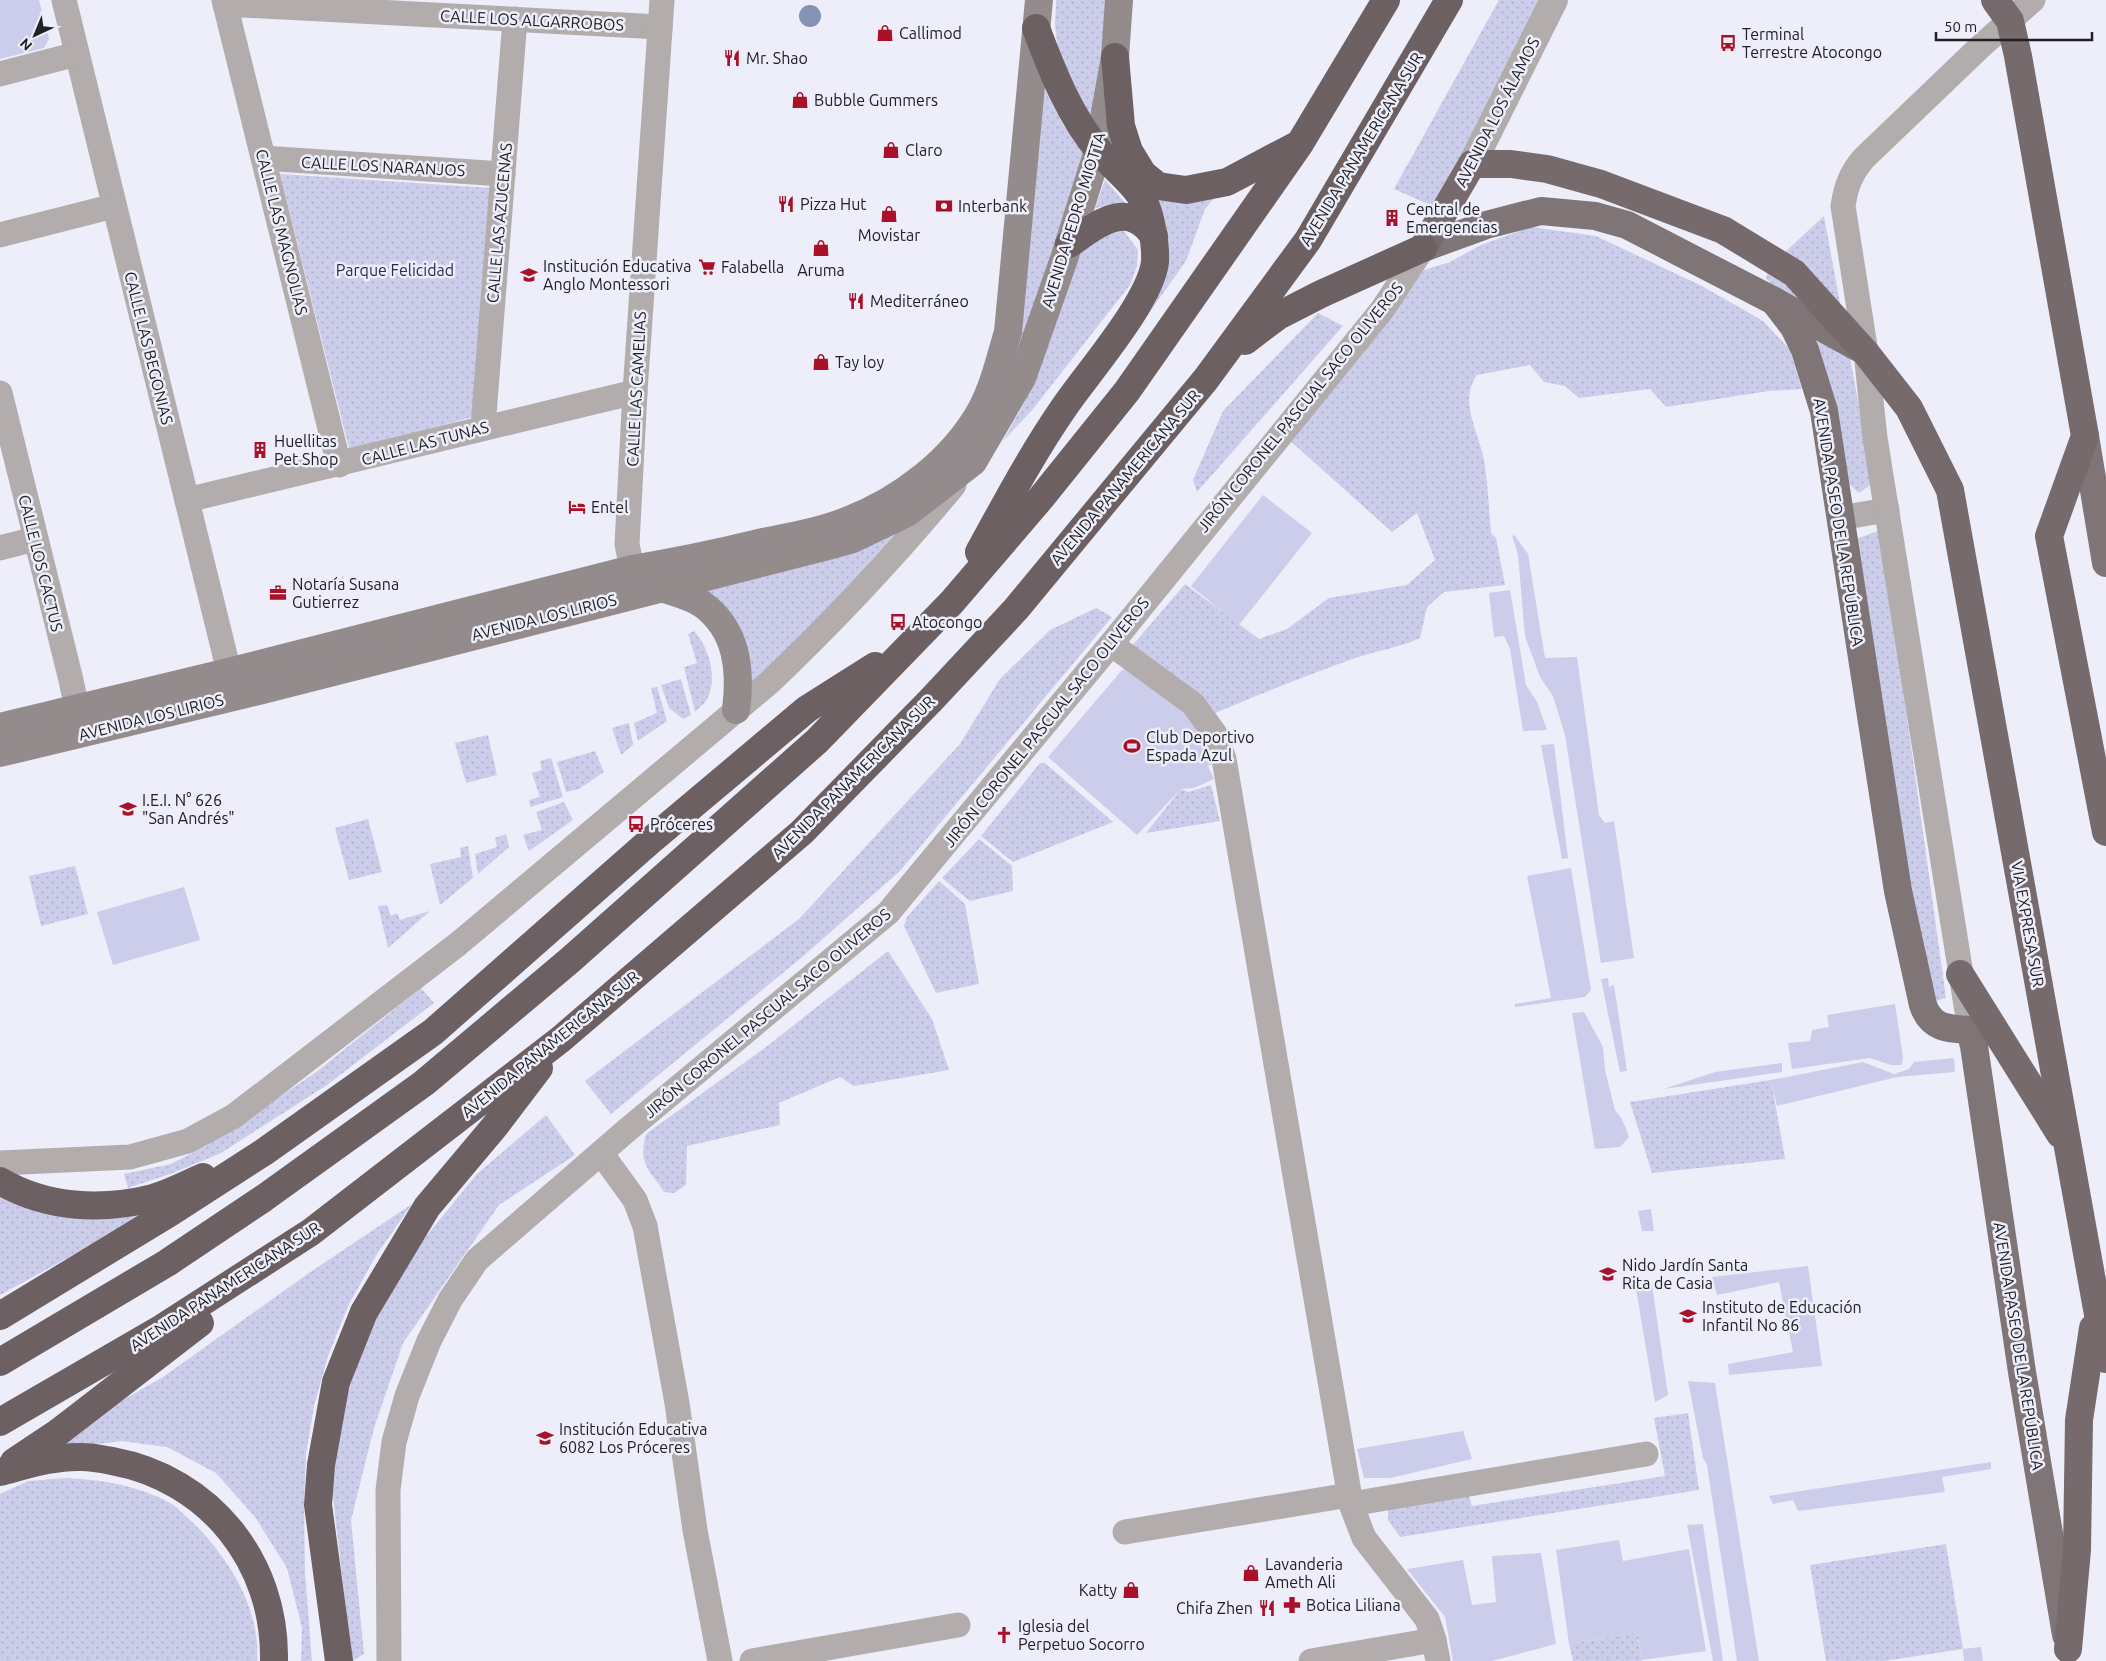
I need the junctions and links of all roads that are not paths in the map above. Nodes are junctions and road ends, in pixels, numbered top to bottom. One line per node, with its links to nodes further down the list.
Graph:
1 (64, 0): 14 (street, CALLE LAS BEGONIAS)
2 (662, 0): 12 (street, CALLE LAS CAMELIAS)
3 (1038, 0): 13 (main road)
4 (1119, 0): 15 (main road, AVENIDA PEDRO MIOTTA)
5 (1386, 0): 17 (highway)
6 (1449, 0): 29 (highway, AVENIDA PANAMERICANA SUR)
7 (1554, 0): 20 (street, AVENIDA LOS ÁLAMOS)
8 (2033, 0): 10 (street)
9 (224, 2): 11 (street, CALLE LOS ALGARROBOS); 19 (street, CALLE LAS MAGNOLIAS)
10 (2003, 10): 28 (street, AVENIDA PASEO DE LA REPÚBLICA); 34 (highway)
11 (515, 19): 12 (street, CALLE LOS ALGARROBOS); 21 (street, CALLE LAS AZUCENAS)
12 (660, 27): 32 (street, CALLE LAS CAMELIAS)
13 (1036, 28): 18 (highway); 44 (main road, AVENIDA LOS LIRIOS)
14 (77, 54): 16 (street); 22 (street, CALLE LAS BEGONIAS)
15 (1114, 57): 17 (highway); 18 (main road, AVENIDA PEDRO MIOTTA)
16 (0, 74)
17 (1299, 145): 46 (highway)
18 (1098, 151): 24 (highway); 25 (main road, AVENIDA PEDRO MIOTTA)
19 (263, 158): 21 (street, CALLE LOS NARANJOS); 36 (street, CALLE LAS MAGNOLIAS)
20 (1472, 164): 26 (highway, AVENIDA LOS ÁLAMOS); 28 (highway, AVENIDA PASEO DE LA REPÚBLICA)
21 (503, 174): 33 (street, CALLE LAS AZUCENAS)
22 (114, 206): 23 (street); 38 (street, CALLE LAS BEGONIAS)
23 (0, 235)
24 (1154, 236): 25 (highway); 46 (highway)
25 (1069, 244): 30 (main road, AVENIDA PEDRO MIOTTA)
26 (1424, 248): 27 (main road, AVENIDA PASEO DE LA REPÚBLICA); 29 (highway); 48 (street, JIRÓN CORONEL PASCUAL SACO OLIVEROS)
27 (1774, 301): 28 (main road); 40 (main road, AVENIDA PASEO DE LA REPÚBLICA)
28 (1866, 352): 37 (highway, AVENIDA PASEO DE LA REPÚBLICA); 39 (street, AVENIDA PASEO DE LA REPÚBLICA)
29 (1223, 356): 57 (highway, AVENIDA PANAMERICANA SUR)
30 (1022, 378): 35 (main road, AVENIDA LOS LIRIOS)
31 (0, 392): 41 (street, CALLE LOS CACTUS)
32 (635, 392): 33 (street, CALLE LAS TUNAS); 44 (street, CALLE LAS CAMELIAS)
33 (483, 428): 36 (street, CALLE LAS TUNAS)
34 (2084, 436): 43 (main road); 54 (highway)
35 (973, 462): 45 (main road, AVENIDA LOS LIRIOS); 50 (street)
36 (339, 465): 38 (street, CALLE LAS TUNAS)
37 (1950, 490): 58 (highway, VIA EXPRESA SUR)
38 (187, 500): 49 (street, CALLE LAS BEGONIAS)
39 (1887, 510): 40 (street); 55 (street, AVENIDA PASEO DE LA REPÚBLICA)
40 (1840, 518): 56 (main road, AVENIDA PASEO DE LA REPÚBLICA)
41 (35, 539): 42 (street); 51 (street, CALLE LOS CACTUS)
42 (0, 548)
43 (2106, 563)
44 (632, 569): 49 (main road, AVENIDA LOS LIRIOS)
45 (662, 588): 49 (main road, AVENIDA LOS LIRIOS); 50 (main road)
46 (952, 602): 47 (highway)
47 (916, 639): 59 (highway); 67 (highway)
48 (1111, 644): 60 (street, JIRÓN CORONEL PASCUAL SACO OLIVEROS); 71 (street)
49 (232, 684): 51 (main road, AVENIDA LOS LIRIOS)
50 (736, 710): 61 (street)
51 (79, 722): 52 (main road, AVENIDA LOS LIRIOS); 53 (main road, AVENIDA LOS LIRIOS)
52 (0, 727)
53 (0, 752)
54 (2106, 832)
55 (1960, 974): 56 (street, AVENIDA PASEO DE LA REPÚBLICA); 58 (highway)
56 (1970, 1030): 75 (main road, AVENIDA PASEO DE LA REPÚBLICA)
57 (561, 1039): 63 (highway, AVENIDA PANAMERICANA SUR); 77 (highway)
58 (2067, 1145): 64 (highway, VIA EXPRESA SUR)
59 (264, 1152): 62 (highway); 65 (highway)
60 (601, 1153): 78 (street, JIRÓN CORONEL PASCUAL SACO OLIVEROS); 79 (street)
61 (0, 1163)
62 (0, 1181)
63 (311, 1232): 68 (highway, AVENIDA PANAMERICANA SUR); 70 (highway)
64 (2096, 1306): 66 (highway, VIA EXPRESA SUR); 75 (highway)
65 (0, 1316)
66 (2106, 1358)
67 (0, 1362)
68 (0, 1422)
69 (1646, 1454): 71 (street)
70 (0, 1472): 76 (highway)
71 (1350, 1499): 72 (street); 74 (street)
72 (1125, 1532)
73 (958, 1625): 80 (street)
74 (1436, 1651): 81 (street)
75 (2069, 1655)
76 (274, 1661)
77 (339, 1661)
78 (389, 1661)
79 (720, 1661)
80 (752, 1661)
81 (1310, 1661)

